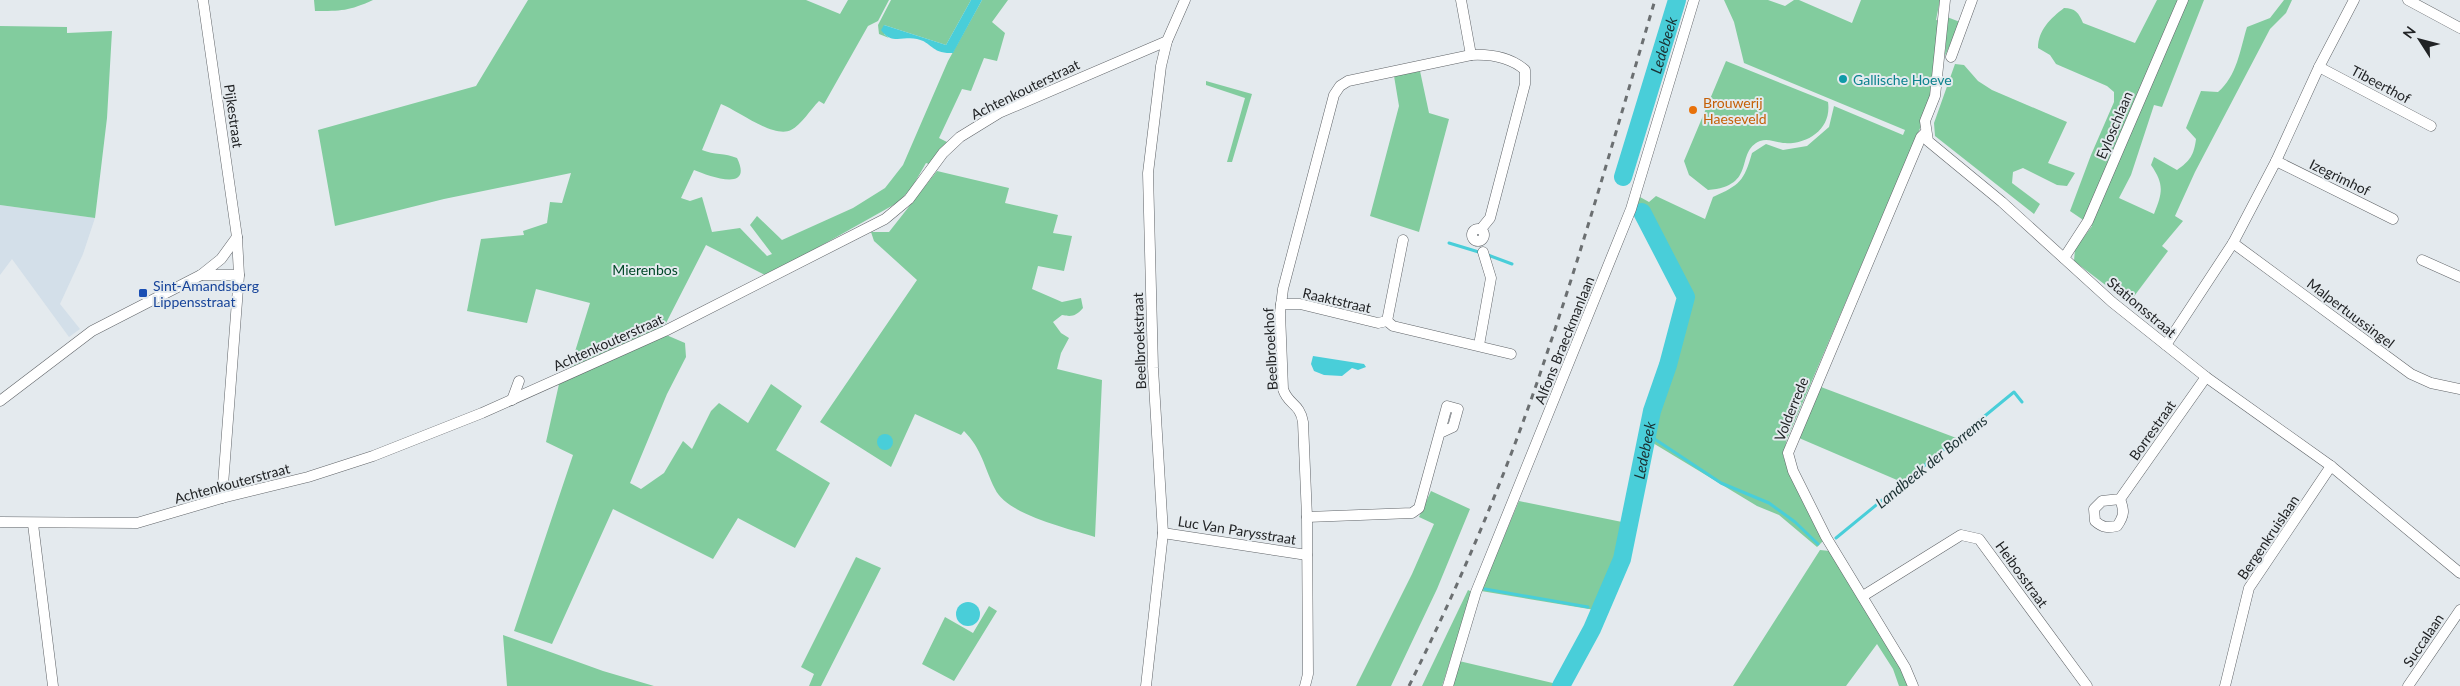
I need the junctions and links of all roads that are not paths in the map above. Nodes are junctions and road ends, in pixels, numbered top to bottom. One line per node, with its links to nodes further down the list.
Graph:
1 (203, 0): 20 (street, Pijkestraat)
2 (1185, 0): 11 (street, Beelbroekstraat)
3 (1460, 0): 12 (street)
4 (1694, 0): 54 (street, Alfons Braeckmanlaan)
5 (1945, 0): 16 (street)
6 (1972, 0): 13 (street)
7 (2183, 0): 24 (street, Eyloschlaan)
8 (2354, 0): 14 (street)
9 (2408, 0): 10 (street)
10 (2460, 28)
11 (1167, 41): 37 (street, Achtenkouterstraat); 46 (street, Beelbroekstraat)
12 (1471, 55): 19 (street, Beelbroekhof); 29 (street, Beelbroekhof)
13 (1951, 57)
14 (2318, 67): 15 (street, Tibeerthof); 17 (street)
15 (2431, 126)
16 (1926, 133): 24 (street, Stationsstraat); 49 (street, Volderrede)
17 (2276, 161): 18 (street, Izegrimhof); 22 (street)
18 (2393, 219)
19 (1481, 229)
20 (237, 237): 26 (street); 27 (street, Pijkestraat)
21 (1403, 240): 30 (street, Raaktstraat)
22 (2233, 243): 32 (street); 36 (street, Malpertuussingel)
23 (1484, 254): 31 (street)
24 (2064, 258): 32 (street, Stationsstraat)
25 (2422, 260): 28 (street)
26 (201, 275): 27 (street); 38 (street)
27 (239, 275): 41 (street, Pijkestraat)
28 (2460, 277)
29 (1281, 304): 30 (street, Raaktstraat); 43 (street, Beelbroekhof)
30 (1386, 322): 31 (street, Raaktstraat)
31 (1478, 345): 33 (street, Raaktstraat)
32 (2166, 345): 34 (street, Stationsstraat)
33 (1511, 354)
34 (2206, 377): 40 (street, Stationsstraat); 42 (street, Borrestraat)
35 (519, 380): 37 (street)
36 (2460, 389)
37 (512, 400): 41 (street, Achtenkouterstraat)
38 (0, 401)
39 (1440, 433): 43 (street)
40 (2331, 466): 48 (street, Stationsstraat); 57 (street, Bergenkruislaan)
41 (222, 498): 45 (street, Achtenkouterstraat)
42 (2120, 499)
43 (1307, 517): 47 (street, Beelbroekhof)
44 (0, 522): 45 (street, Achtenkouterstraat)
45 (33, 524): 51 (street)
46 (1162, 533): 47 (street, Luc Van Parysstraat); 52 (street, Beelbroekstraat)
47 (1307, 555): 53 (street, Beelbroekhof)
48 (2460, 573)
49 (1863, 596): 55 (street, Volderrede); 56 (street, Heibosstraat)
50 (2460, 610): 58 (street, Succalaan)
51 (53, 686)
52 (1146, 686)
53 (1305, 686)
54 (1448, 686)
55 (1913, 686)
56 (2087, 686)
57 (2225, 686)
58 (2408, 686)

